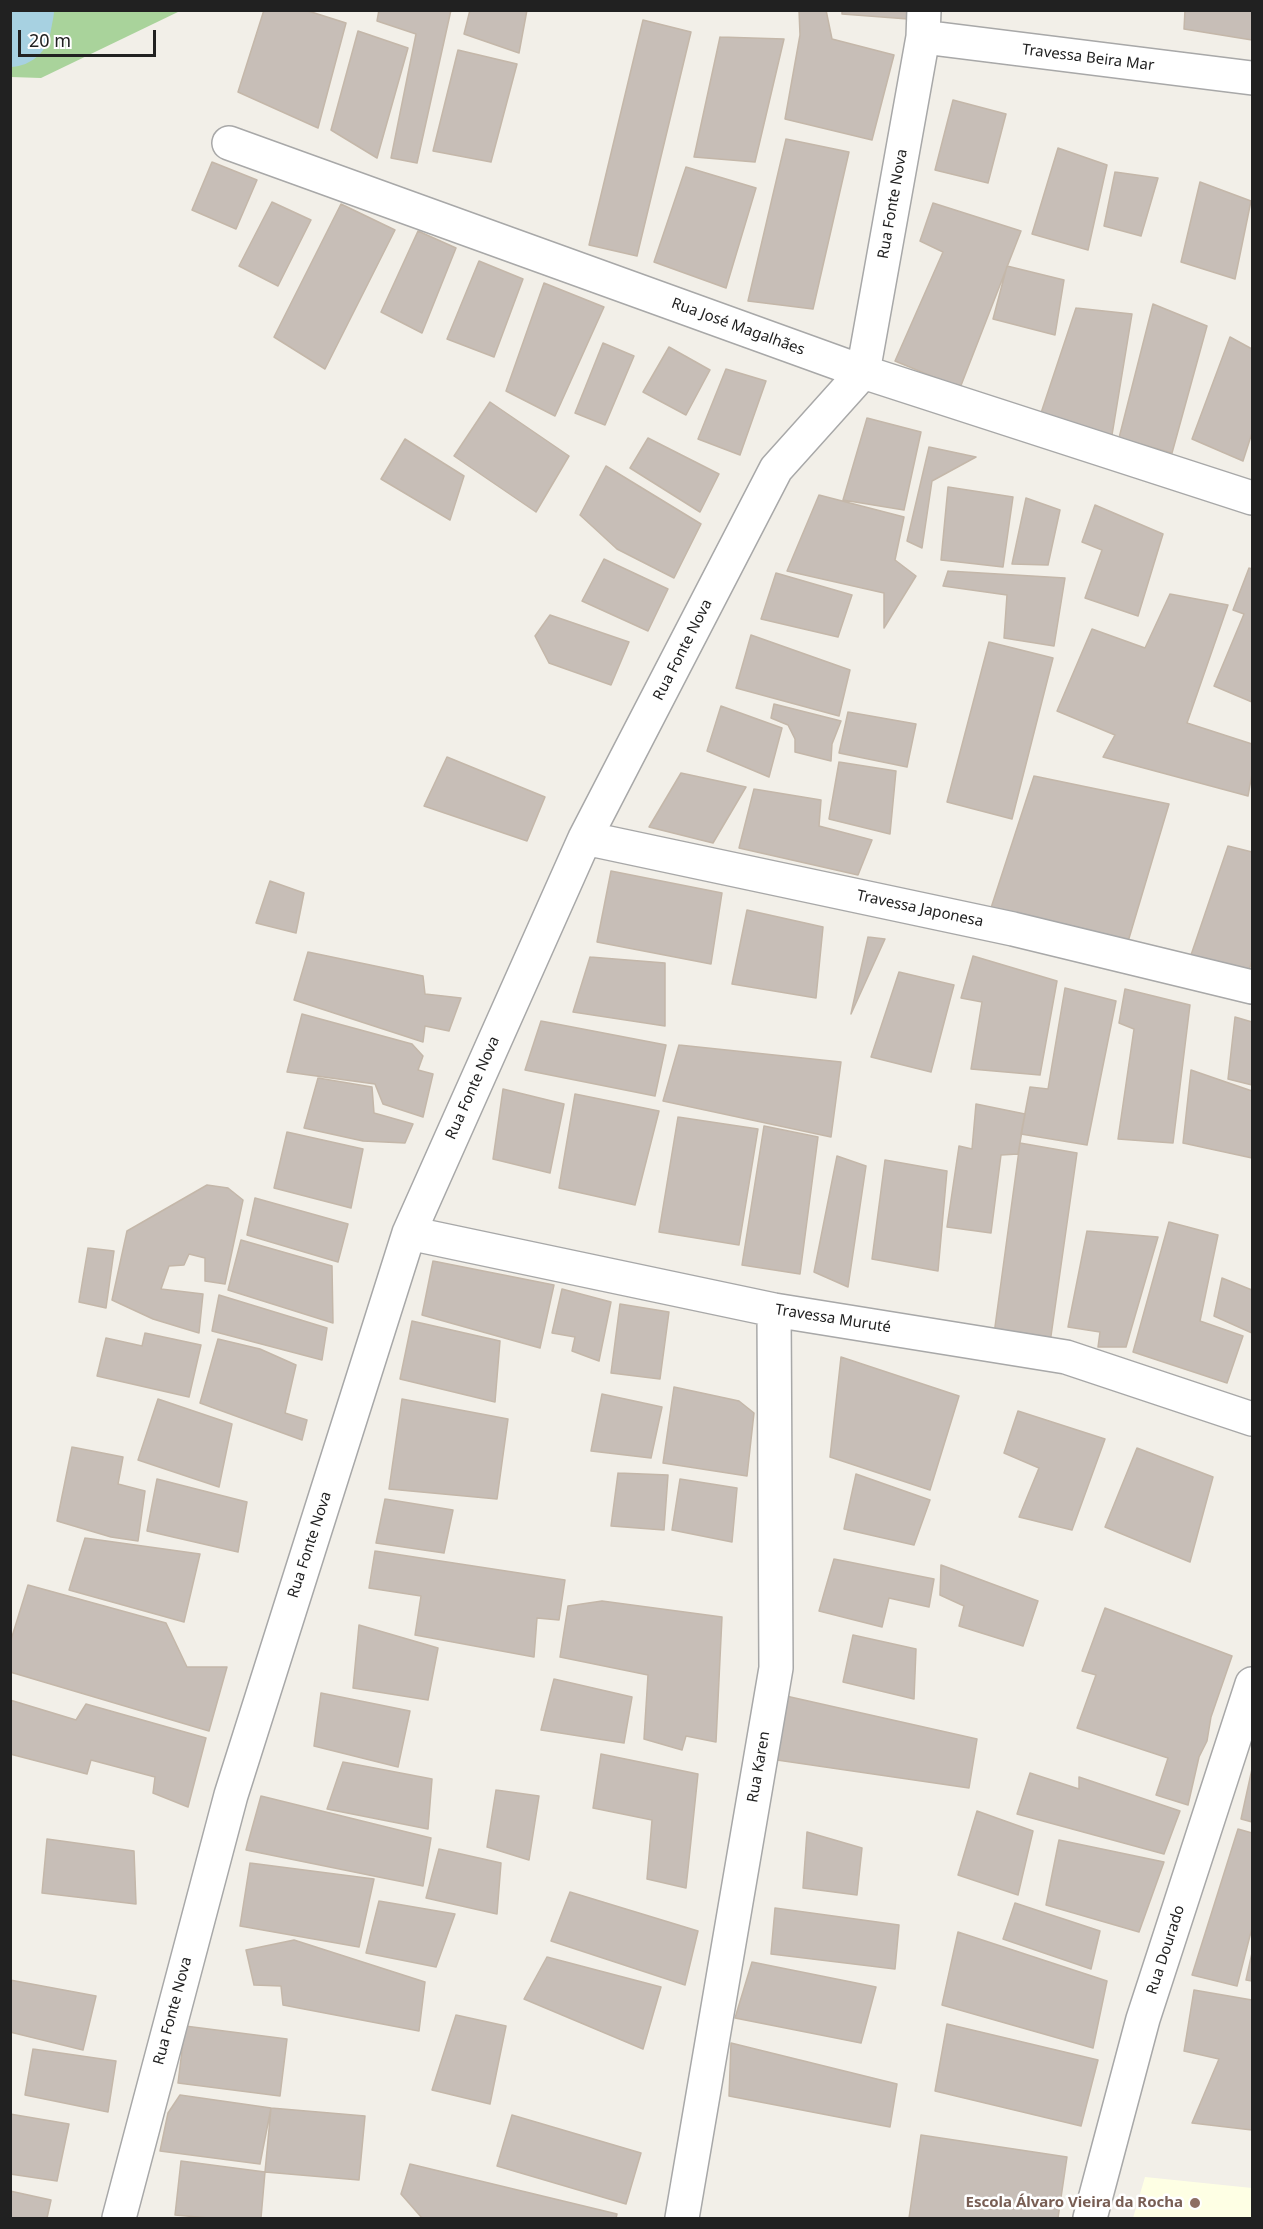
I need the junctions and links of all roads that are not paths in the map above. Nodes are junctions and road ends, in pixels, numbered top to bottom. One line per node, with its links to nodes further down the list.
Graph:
1 (924, 24): 2 (street, Travessa Beira Mar); 4 (street, Rua Fonte Nova)
2 (1252, 78)
3 (229, 143): 4 (street, Rua José Magalhães)
4 (863, 372): 5 (street, Rua José Magalhães); 6 (street, Rua Fonte Nova)
5 (1252, 498)
6 (585, 838): 7 (street, Travessa Japonesa); 8 (street, Rua Fonte Nova)
7 (1252, 987)
8 (409, 1233): 9 (street, Travessa Muruté); 12 (street, Rua Fonte Nova)
9 (774, 1310): 10 (street, Travessa Muruté); 13 (street, Rua Karen)
10 (1252, 1419)
11 (1252, 1684): 14 (street, Rua Dourado)
12 (118, 2218)
13 (682, 2218)
14 (1090, 2218)

